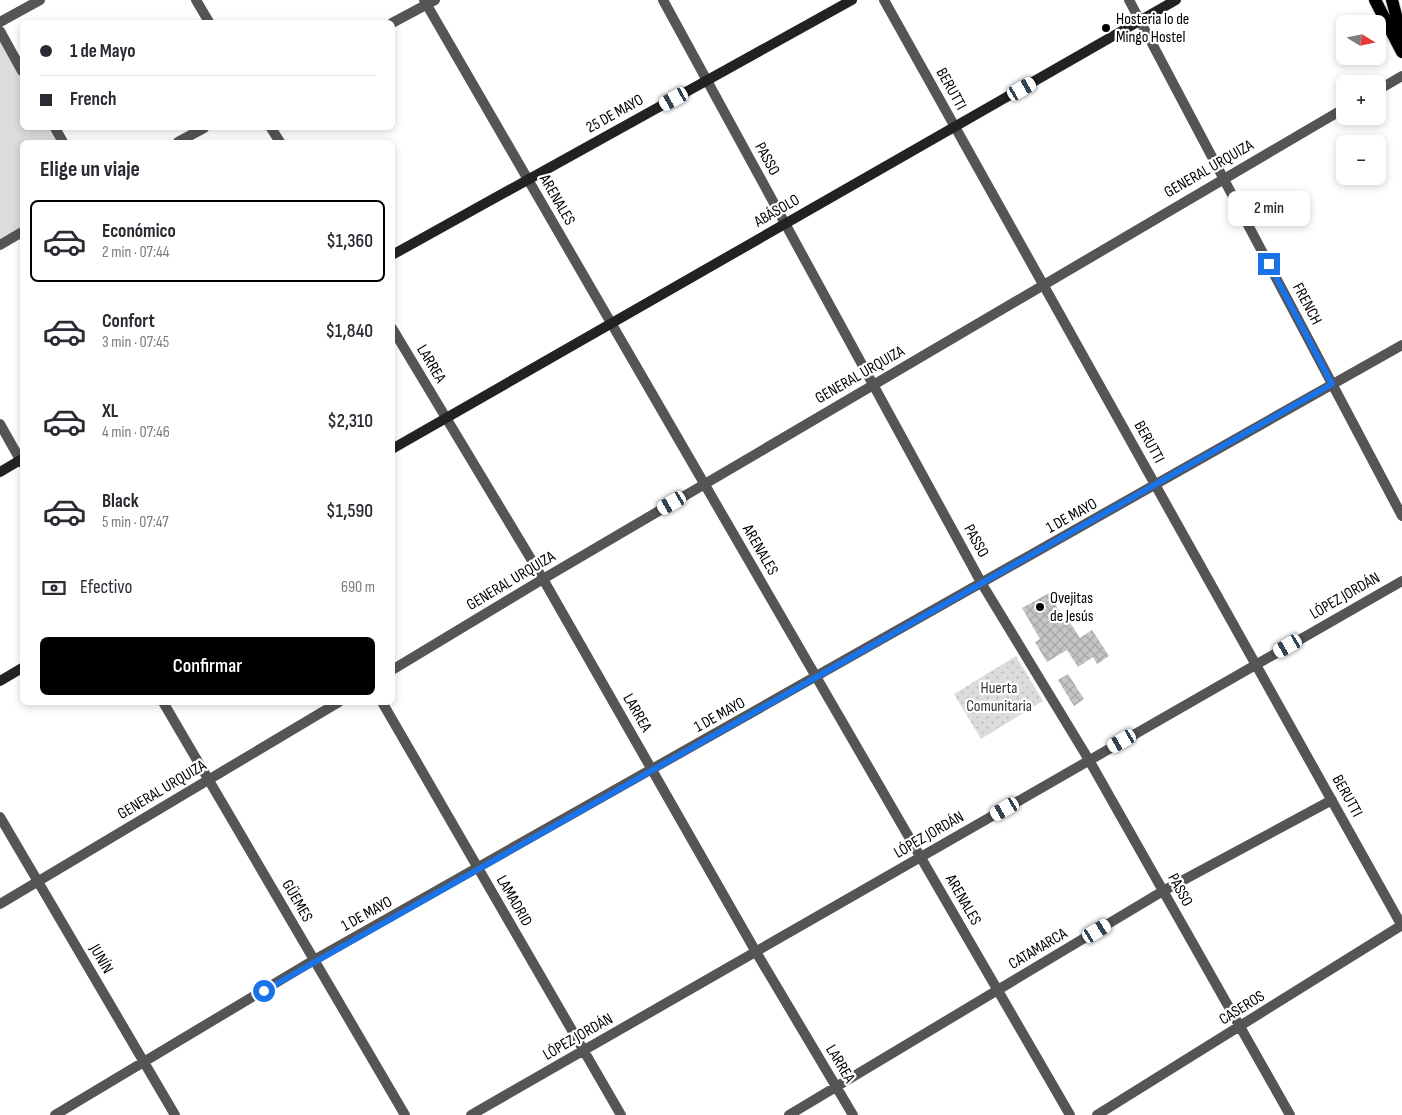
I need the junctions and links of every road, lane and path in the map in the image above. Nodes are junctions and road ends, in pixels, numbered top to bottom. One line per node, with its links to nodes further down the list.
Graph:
1 (40, 0): 14 (street)
2 (196, 0): 11 (street)
3 (663, 0): 20 (street, PASSO)
4 (852, 0): 20 (street, 25 DE MAYO)
5 (884, 0): 23 (street, BERUTTI)
6 (1129, 0): 13 (street, FRENCH)
7 (1176, 0): 13 (street, ABÁSOLO)
8 (1375, 0): 17 (main road)
9 (1392, 0): 16 (main road)
10 (428, 2): 12 (street); 27 (street, ARENALES)
11 (208, 20)
12 (395, 21)
13 (1140, 21): 23 (street, ABÁSOLO); 26 (street, FRENCH)
14 (0, 22)
15 (0, 31): 18 (street)
16 (1402, 38)
17 (1402, 52)
18 (20, 67)
19 (1402, 76): 21 (street)
20 (707, 81): 27 (street, 25 DE MAYO); 28 (street, PASSO)
21 (1386, 85)
22 (1336, 113): 26 (street, GENERAL URQUIZA)
23 (955, 127): 28 (street, ABÁSOLO); 32 (street, BERUTTI)
24 (200, 130): 25 (street)
25 (182, 140)
26 (1223, 178): 32 (street, GENERAL URQUIZA); 37 (street, FRENCH)
27 (528, 180): 31 (street, 25 DE MAYO); 33 (street, ARENALES)
28 (785, 224): 33 (street, ABÁSOLO); 36 (street, PASSO)
29 (20, 233): 30 (street)
30 (0, 244)
31 (395, 253)
32 (1043, 284): 36 (street, GENERAL URQUIZA); 45 (street, BERUTTI)
33 (611, 323): 38 (street, ABÁSOLO); 44 (street, ARENALES)
34 (395, 333): 38 (street, LARREA)
35 (1402, 345): 37 (street, 1 DE MAYO)
36 (873, 384): 44 (street, GENERAL URQUIZA); 49 (street, PASSO)
37 (1332, 384): 45 (street, 1 DE MAYO); 46 (street, FRENCH)
38 (446, 417): 40 (street, ABÁSOLO); 47 (street, LARREA)
39 (0, 424): 41 (street)
40 (395, 447)
41 (20, 458)
42 (20, 462): 43 (street)
43 (0, 472)
44 (704, 484): 47 (street, GENERAL URQUIZA); 53 (street, ARENALES)
45 (1156, 486): 49 (street, 1 DE MAYO); 50 (street, BERUTTI)
46 (1402, 516)
47 (544, 579): 51 (street, GENERAL URQUIZA); 59 (street, LARREA)
48 (1402, 581): 50 (street, LÓPEZ JORDÁN)
49 (982, 584): 53 (street, 1 DE MAYO); 58 (street, PASSO)
50 (1256, 665): 58 (street, LÓPEZ JORDÁN); 61 (street, BERUTTI)
51 (395, 668)
52 (20, 669): 54 (street)
53 (816, 677): 59 (street, 1 DE MAYO); 63 (street, ARENALES)
54 (0, 682)
55 (165, 705): 60 (street, GÜEMES)
56 (334, 705): 60 (street, GENERAL URQUIZA)
57 (384, 705): 64 (street, LAMADRID)
58 (1089, 760): 63 (street, LÓPEZ JORDÁN); 66 (street, PASSO)
59 (652, 770): 64 (street, 1 DE MAYO); 69 (street, LARREA)
60 (208, 780): 65 (street, GENERAL URQUIZA); 70 (street, GÜEMES)
61 (1332, 800): 66 (street, CATAMARCA); 68 (street, BERUTTI)
62 (0, 817): 65 (street, JUNÍN)
63 (921, 857): 69 (street, LÓPEZ JORDÁN); 71 (street, ARENALES)
64 (478, 868): 70 (street, 1 DE MAYO); 73 (street, LAMADRID)
65 (38, 881): 67 (street, GENERAL URQUIZA); 74 (street, JUNÍN)
66 (1163, 891): 71 (street, CATAMARCA); 72 (street, PASSO)
67 (0, 904)
68 (1402, 926): 72 (street, CASEROS)
69 (756, 952): 73 (street, LÓPEZ JORDÁN); 75 (street, LARREA)
70 (314, 960): 74 (street, 1 DE MAYO); 78 (street, GÜEMES)
71 (997, 990): 75 (street, CATAMARCA); 83 (street, ARENALES)
72 (1239, 1028): 84 (street, CASEROS); 85 (street, PASSO)
73 (583, 1051): 79 (street, LÓPEZ JORDÁN); 80 (street, LAMADRID)
74 (144, 1063): 76 (street, 1 DE MAYO); 77 (street, JUNÍN)
75 (836, 1087): 81 (street, CATAMARCA); 82 (street, LARREA)
76 (54, 1115)
77 (175, 1115)
78 (405, 1115)
79 (471, 1115)
80 (621, 1115)
81 (789, 1115)
82 (853, 1115)
83 (1070, 1115)
84 (1098, 1115)
85 (1290, 1115)

